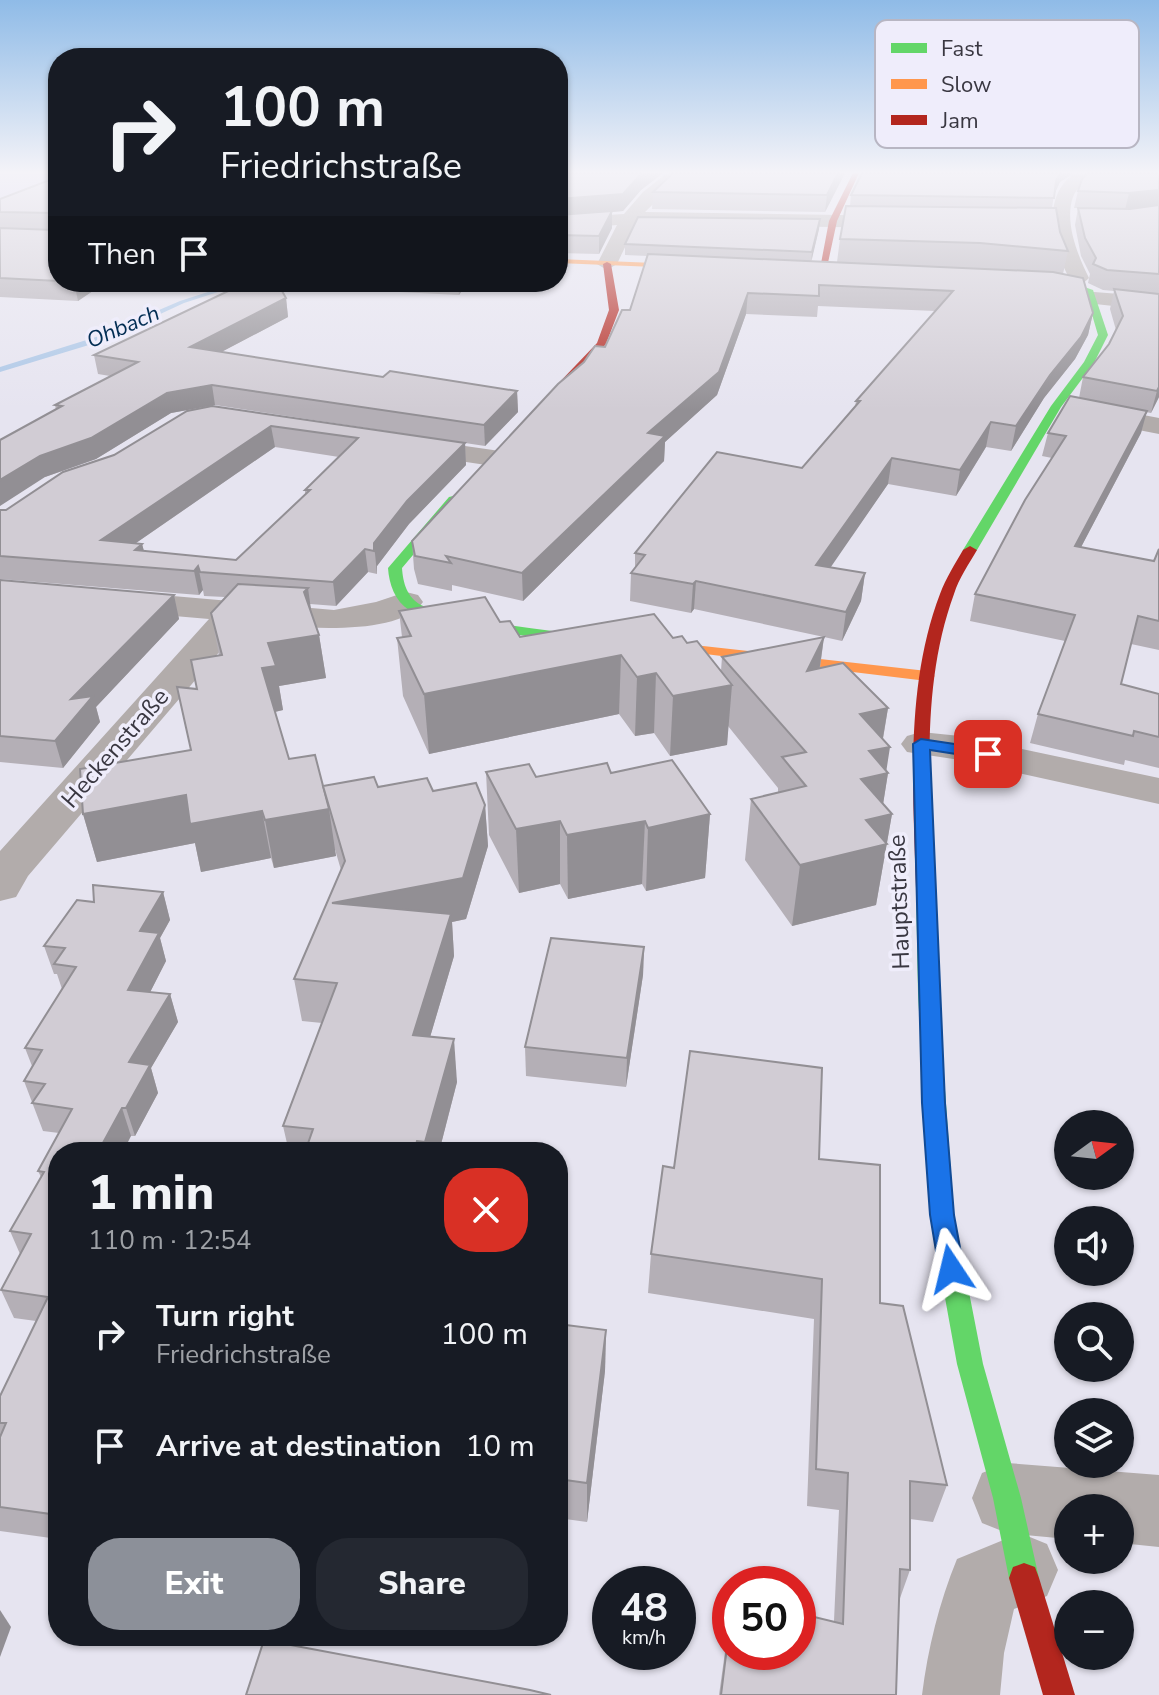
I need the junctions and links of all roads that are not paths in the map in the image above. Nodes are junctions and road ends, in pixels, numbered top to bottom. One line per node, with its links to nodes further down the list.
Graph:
1 (613, 252): 5 (street)
2 (821, 252): 7 (main road)
3 (1074, 252): 9 (street)
4 (568, 262): 5 (main road)
5 (607, 264): 6 (main road); 12 (main road)
6 (715, 268)
7 (846, 273)
8 (1008, 281): 9 (main road)
9 (1070, 285): 10 (main road)
10 (1094, 298): 11 (street); 13 (main road, Hauptstraße)
11 (1159, 304)
12 (548, 401)
13 (1056, 406): 14 (street); 20 (main road, Hauptstraße)
14 (1159, 426)
15 (376, 442): 16 (street)
16 (501, 450): 18 (main road)
17 (0, 591): 19 (street)
18 (406, 602): 19 (street); 20 (main road)
19 (235, 612): 23 (street, Heckenstraße)
20 (927, 676): 21 (main road, Hauptstraße)
21 (921, 744): 22 (street); 24 (main road, Hauptstraße)
22 (1159, 791)
23 (0, 886)
24 (1007, 1498): 25 (street); 26 (main road, Hauptstraße)
25 (1159, 1511)
26 (1021, 1570): 27 (street); 28 (main road, Hauptstraße)
27 (961, 1695)
28 (1059, 1695)

